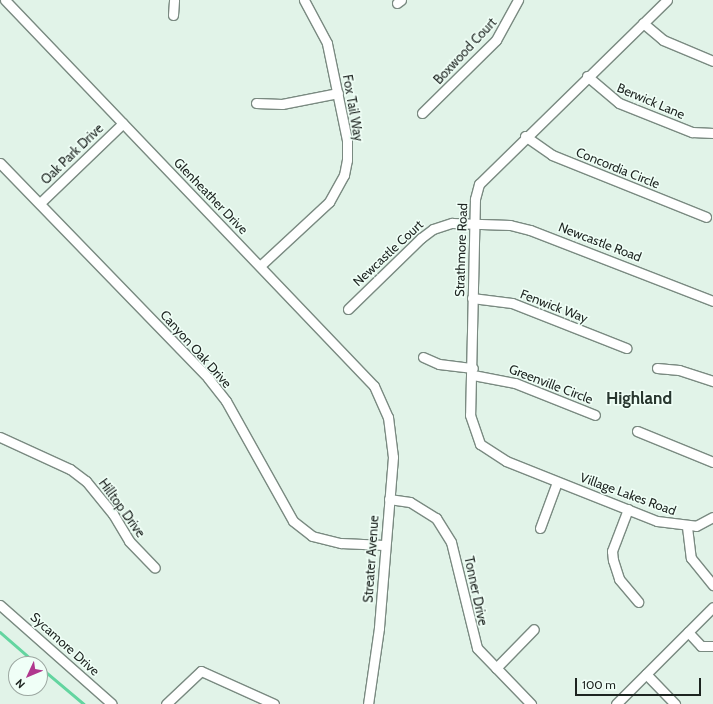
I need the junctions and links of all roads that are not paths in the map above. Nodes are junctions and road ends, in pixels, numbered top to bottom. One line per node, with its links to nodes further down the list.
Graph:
1 (5, 0): 13 (street, Glenheather Drive)
2 (174, 0): 6 (street)
3 (304, 0): 10 (street, Fox Tail Way)
4 (518, 0): 12 (street, Boxwood Court)
5 (667, 0): 7 (street, Strathmore Road)
6 (173, 15)
7 (644, 23): 8 (street); 9 (street, Strathmore Road)
8 (713, 62)
9 (587, 76): 14 (street, Berwick Lane); 15 (street, Strathmore Road)
10 (338, 93): 11 (street); 20 (street, Fox Tail Way)
11 (256, 103)
12 (422, 113)
13 (123, 123): 17 (street, Oak Park Drive); 20 (street, Glenheather Drive)
14 (713, 133)
15 (525, 136): 18 (street, Concordia Circle); 19 (street, Strathmore Road)
16 (0, 164): 17 (street, Canyon Oak Drive)
17 (40, 203): 40 (street, Canyon Oak Drive)
18 (706, 217)
19 (474, 223): 21 (street, Strathmore Road); 22 (street, Newcastle Road); 23 (street, Newcastle Court)
20 (261, 265): 30 (street, Glenheather Drive)
21 (472, 298): 24 (street, Fenwick Way); 27 (street, Strathmore Road)
22 (713, 301)
23 (348, 309)
24 (626, 348)
25 (422, 357): 27 (street, Greenville Circle)
26 (657, 368): 28 (street)
27 (473, 372): 29 (street, Greenville Circle); 34 (street, Strathmore Road)
28 (713, 381)
29 (595, 415)
30 (388, 417): 35 (street, Streater Avenue)
31 (637, 431): 33 (street)
32 (0, 437): 41 (street, Hilltop Drive)
33 (713, 462)
34 (557, 482): 36 (street, Village Lakes Road); 39 (street)
35 (389, 499): 40 (street, Streater Avenue); 49 (street, Tonner Drive)
36 (628, 509): 38 (street, Village Lakes Road); 43 (street)
37 (713, 516): 38 (street, Village Lakes Road)
38 (687, 526): 42 (street)
39 (540, 528)
40 (384, 545): 54 (street, Streater Avenue)
41 (155, 568)
42 (713, 585)
43 (638, 602)
44 (0, 605): 51 (street, Sycamore Drive)
45 (713, 607): 47 (street)
46 (534, 630): 49 (street)
47 (688, 632): 48 (street); 50 (street)
48 (713, 646)
49 (496, 668): 55 (street, Tonner Drive)
50 (646, 674): 56 (street); 57 (street)
51 (112, 704)
52 (166, 704): 53 (street)
53 (274, 704)
54 (368, 704)
55 (531, 704)
56 (616, 704)
57 (675, 704)

